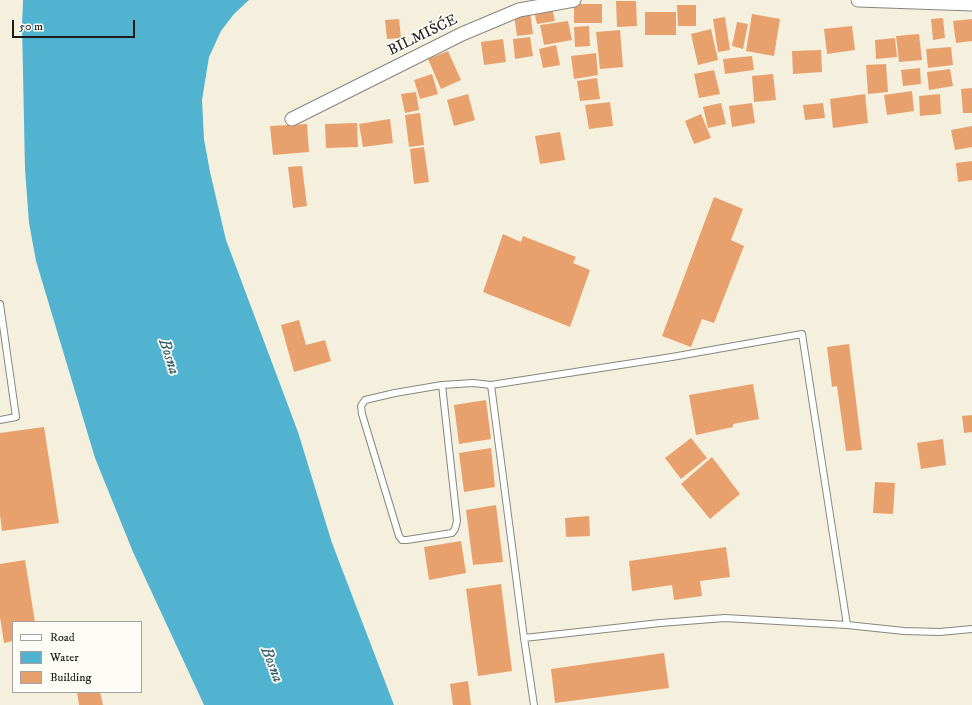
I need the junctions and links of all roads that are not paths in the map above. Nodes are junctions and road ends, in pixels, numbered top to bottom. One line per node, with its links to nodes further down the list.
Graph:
1 (574, 0): 4 (street, BILMIŠĆE)
2 (858, 0): 3 (street)
3 (972, 4)
4 (292, 119)
5 (0, 304): 8 (lane)
6 (442, 385): 6 (lane); 7 (lane)
7 (492, 385): 9 (lane); 11 (lane)
8 (0, 420)
9 (847, 625): 10 (lane); 11 (lane)
10 (972, 629)
11 (524, 638): 12 (lane)
12 (534, 705)

